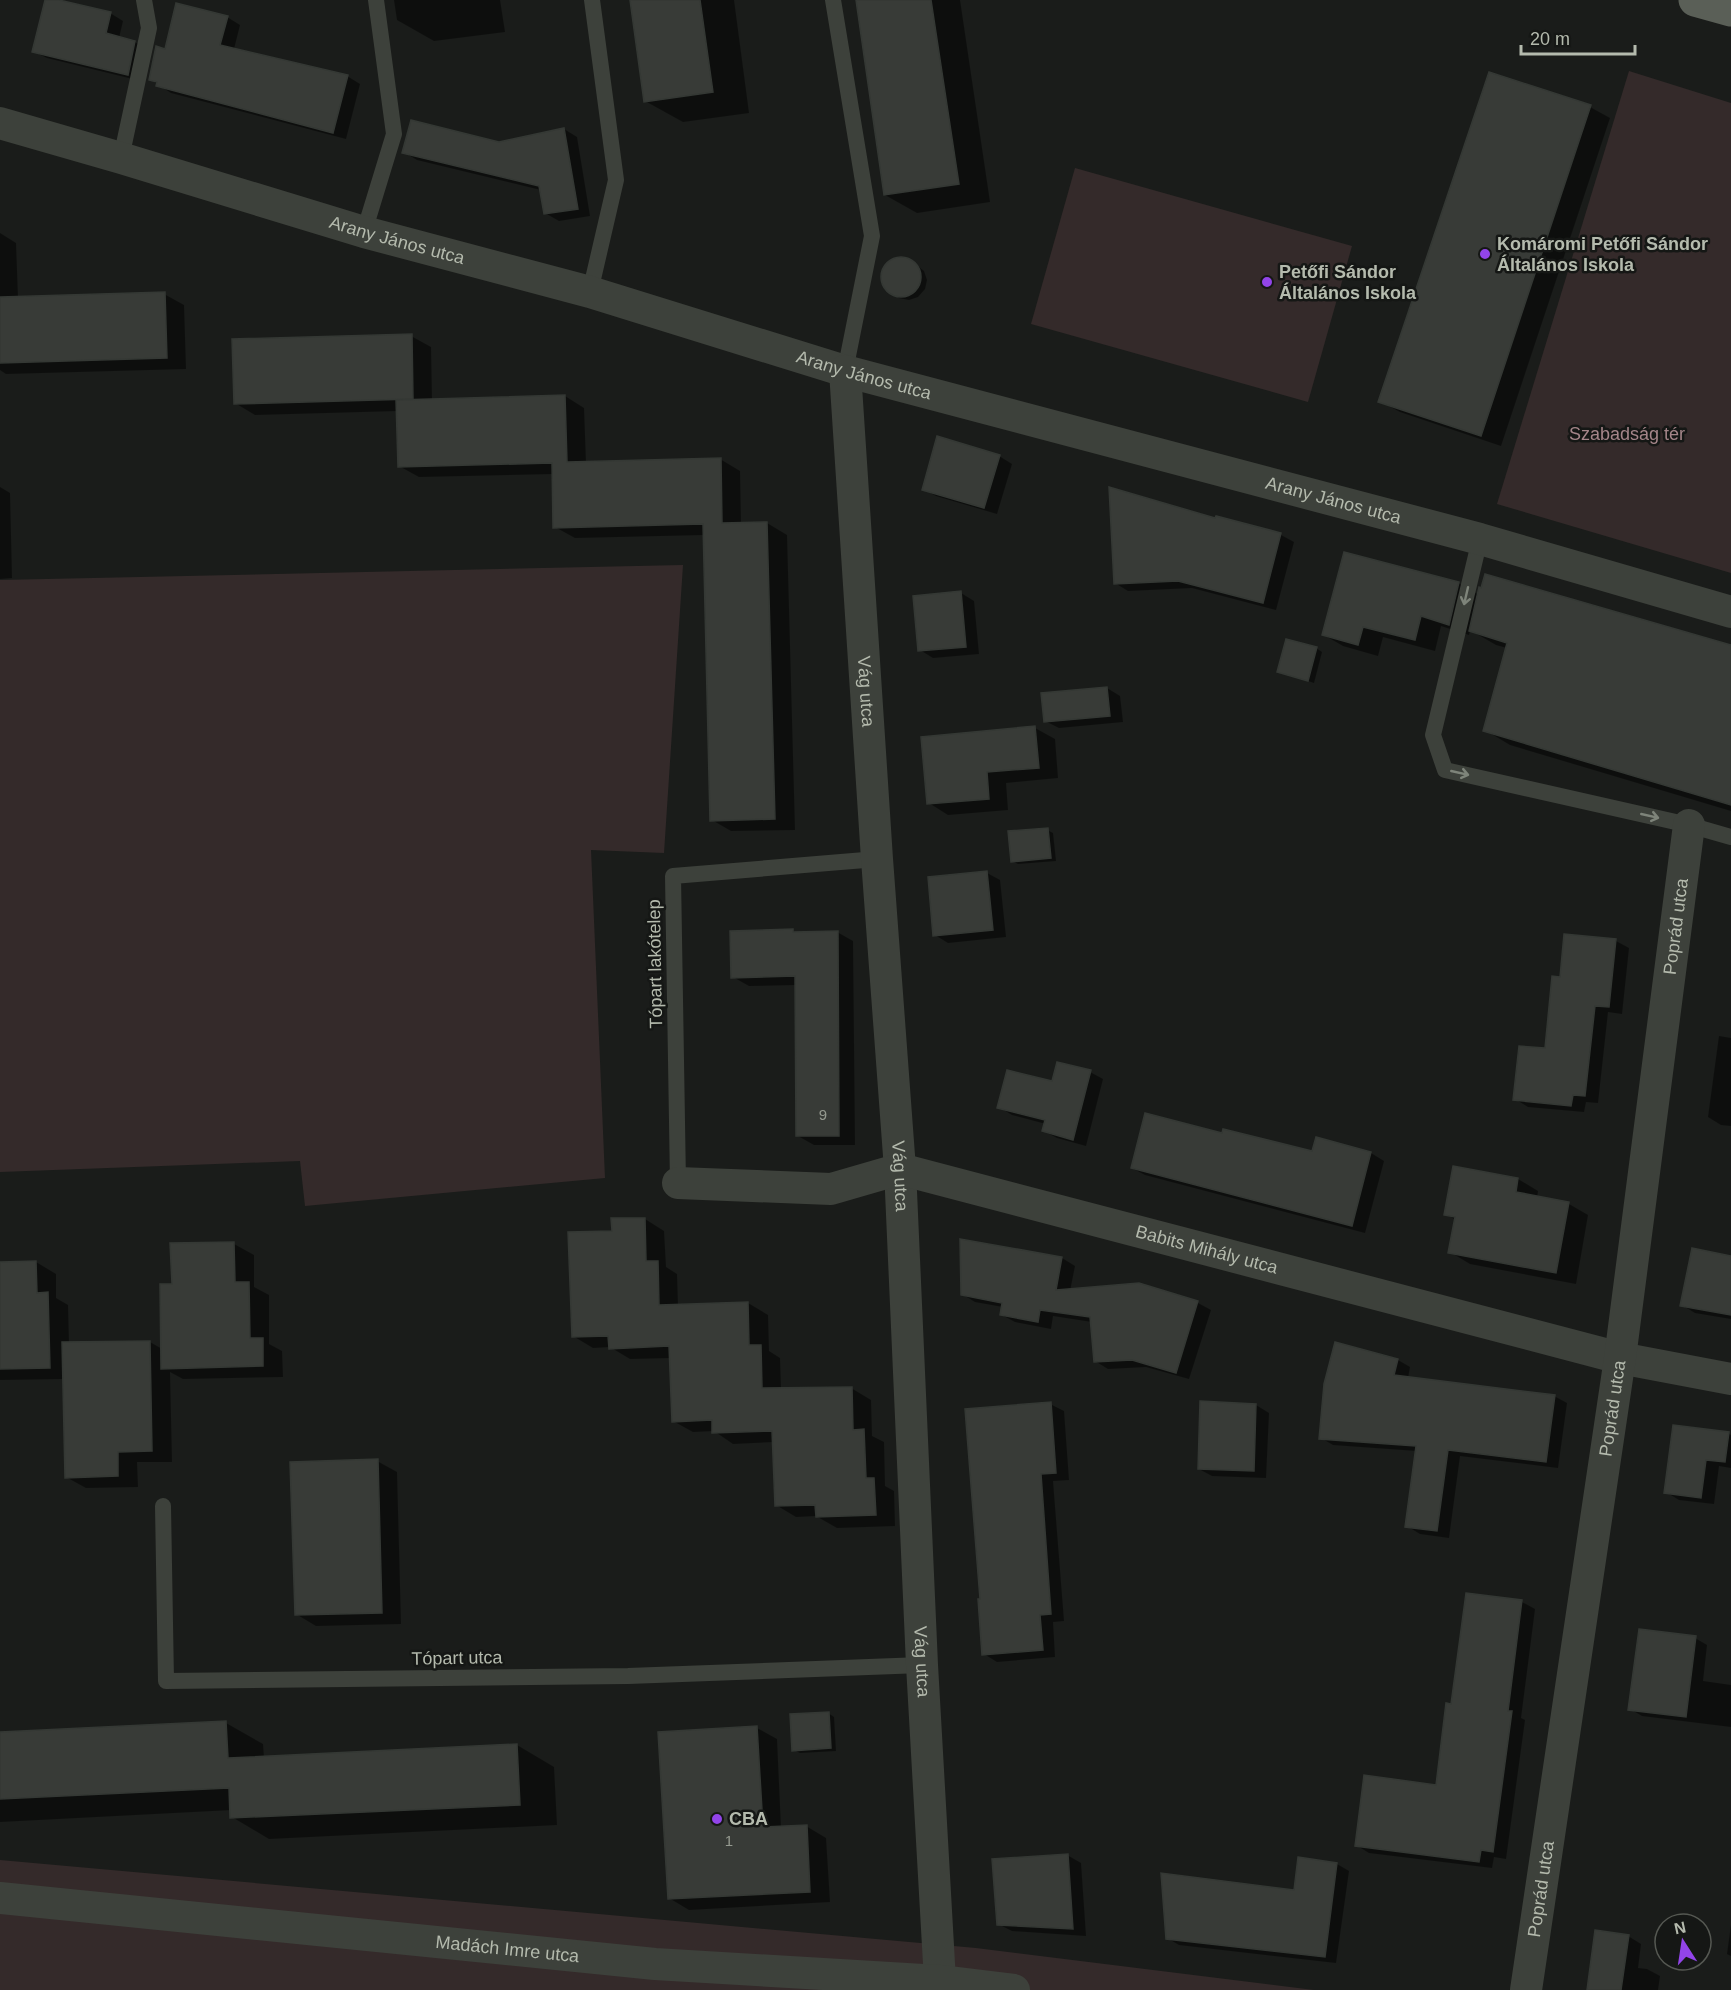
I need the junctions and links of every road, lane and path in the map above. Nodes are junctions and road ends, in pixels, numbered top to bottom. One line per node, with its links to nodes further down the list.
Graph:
1 (144, 0): 8 (lane)
2 (376, 0): 9 (lane)
3 (592, 0): 10 (lane)
4 (833, 0): 11 (lane)
5 (1695, 0): 6 (main road)
6 (1731, 10)
7 (0, 123): 8 (street, Arany János utca)
8 (121, 158): 9 (street, Arany János utca)
9 (364, 232): 10 (street, Arany János utca)
10 (590, 292): 11 (street, Arany János utca)
11 (845, 371): 12 (street, Arany János utca); 16 (street, Vág utca)
12 (1480, 539): 13 (street, Arany János utca); 14 (lane, one-way to 14)
13 (1731, 612)
14 (1689, 825): 15 (lane); 19 (street, Poprád utca)
15 (1731, 837)
16 (877, 859): 17 (street, Vág utca); 18 (lane, Tópart lakótelep)
17 (900, 1169): 18 (street); 19 (street, Babits Mihály utca); 22 (street, Vág utca)
18 (678, 1183)
19 (1620, 1358): 20 (street, Babits Mihály utca); 26 (street, Poprád utca)
20 (1731, 1379)
21 (163, 1506): 22 (lane, Tópart utca)
22 (922, 1665): 24 (street, Vág utca)
23 (0, 1898): 24 (street, Madách Imre utca)
24 (940, 1981): 25 (street, Madách Imre utca)
25 (1014, 1990)
26 (1526, 1990)

